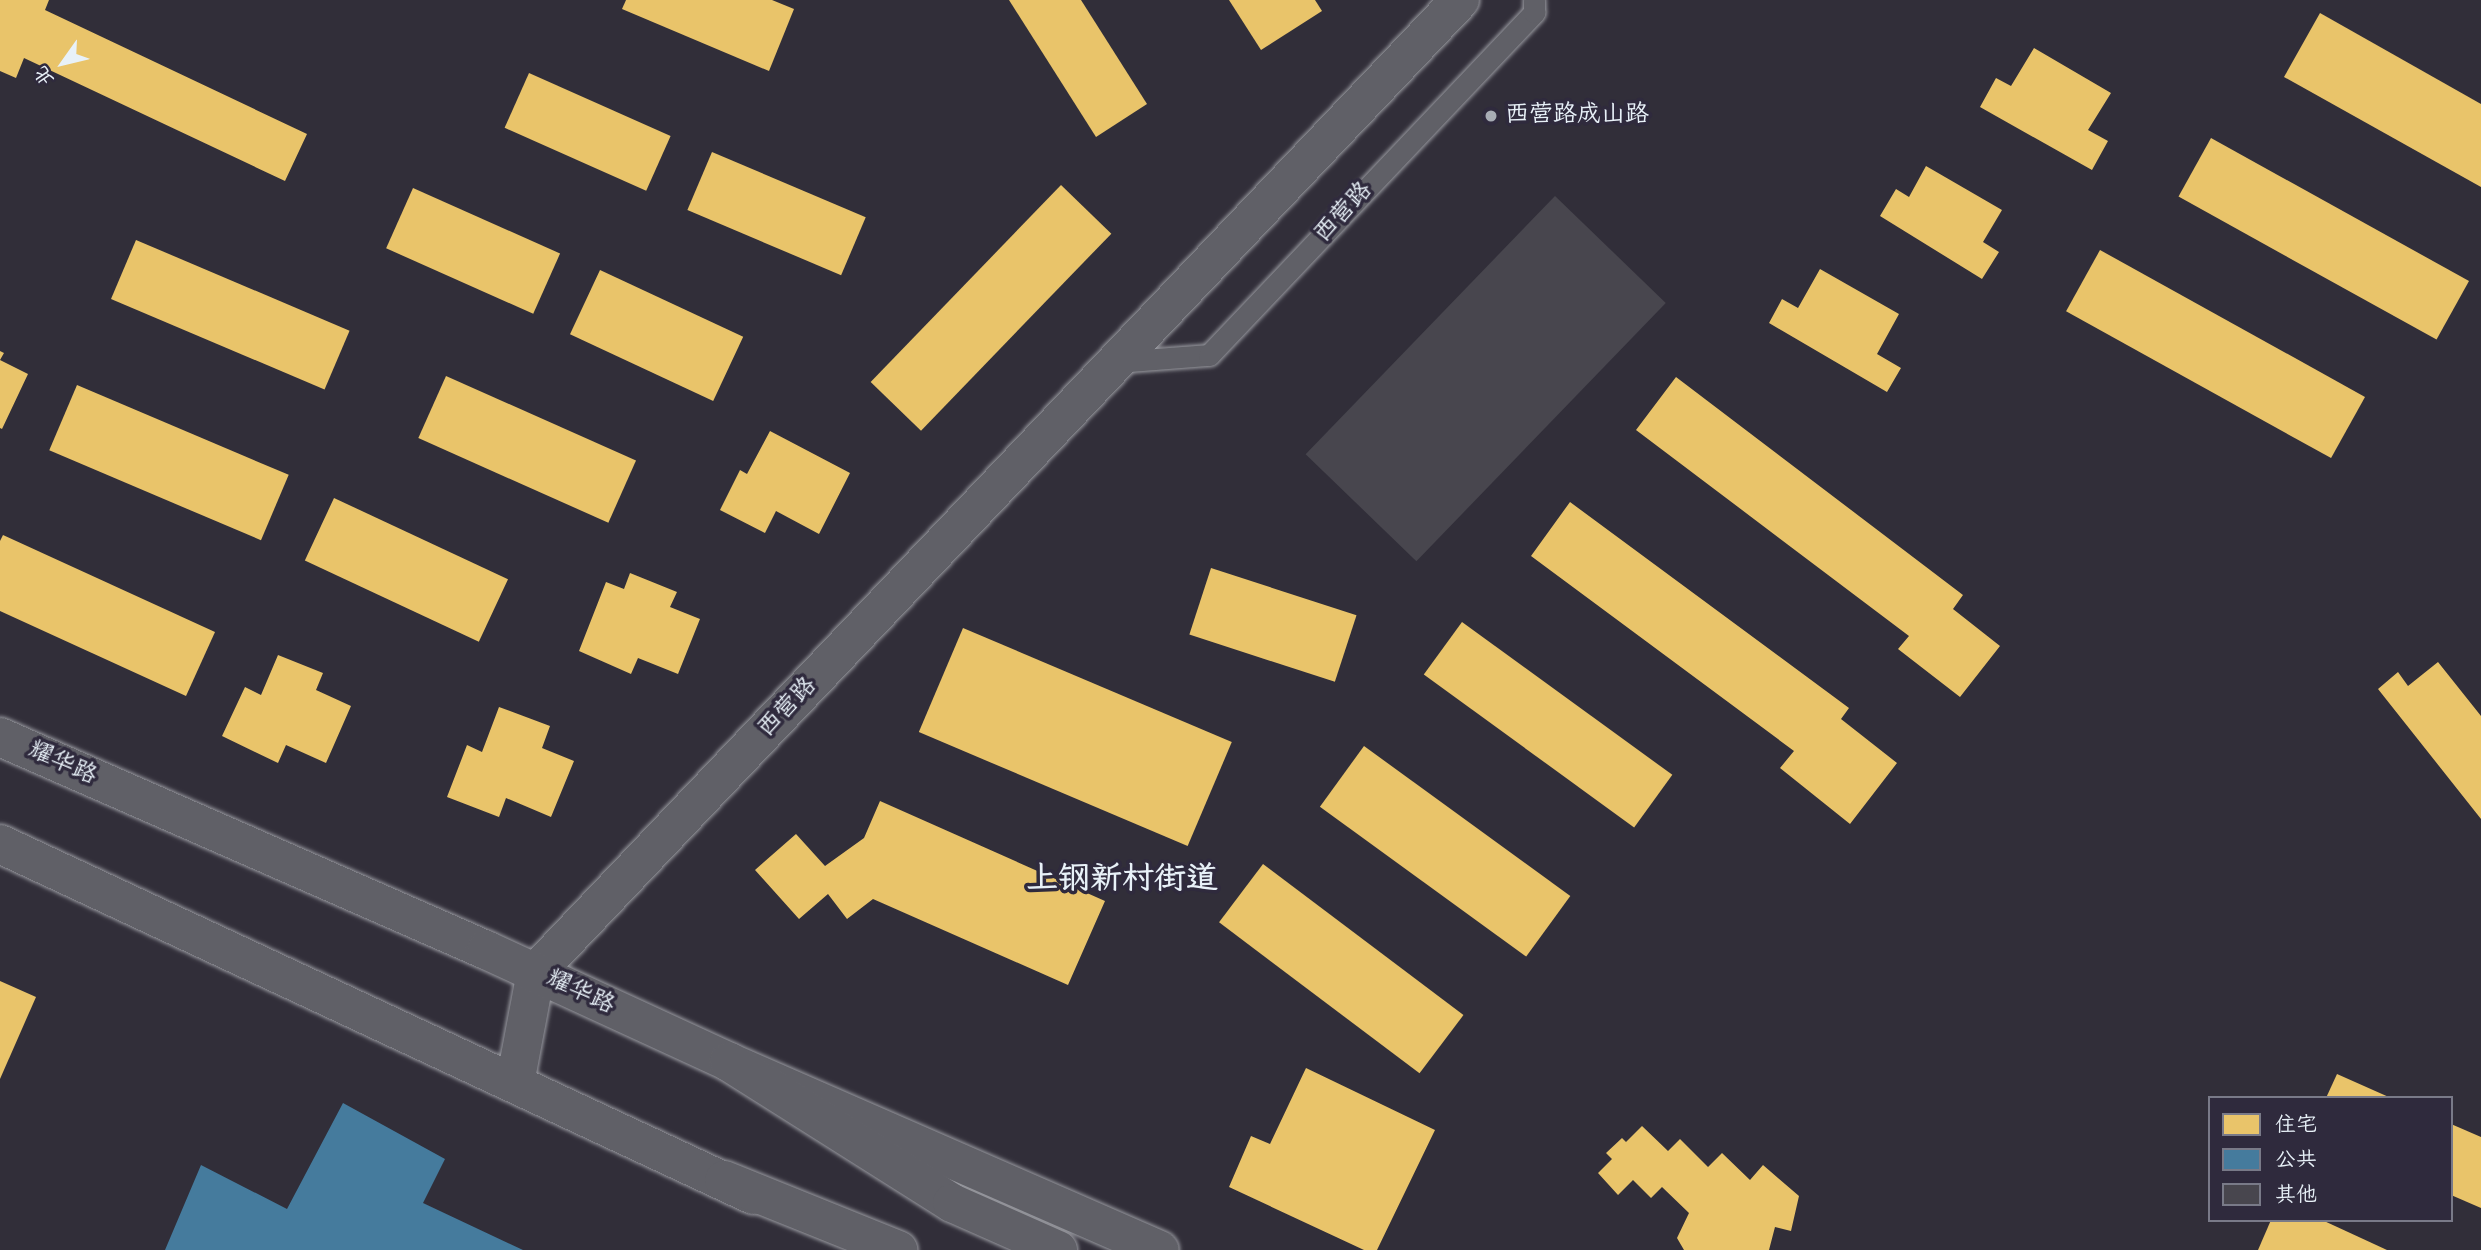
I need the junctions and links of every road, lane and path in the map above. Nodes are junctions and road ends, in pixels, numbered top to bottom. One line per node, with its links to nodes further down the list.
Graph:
1 (1460, 0): 3 (main road, 西营路)
2 (1534, 0): 3 (lane, 西营路)
3 (1117, 362): 6 (main road, 西营路)
4 (0, 737): 6 (main road, 耀华路)
5 (0, 844): 8 (main road)
6 (536, 972): 7 (main road, 耀华路); 8 (main road)
7 (729, 1062): 12 (main road); 13 (main road, 耀华路)
8 (515, 1083): 9 (main road)
9 (724, 1180): 10 (main road); 11 (main road)
10 (863, 1250)
11 (898, 1250)
12 (1058, 1250)
13 (1160, 1250)

